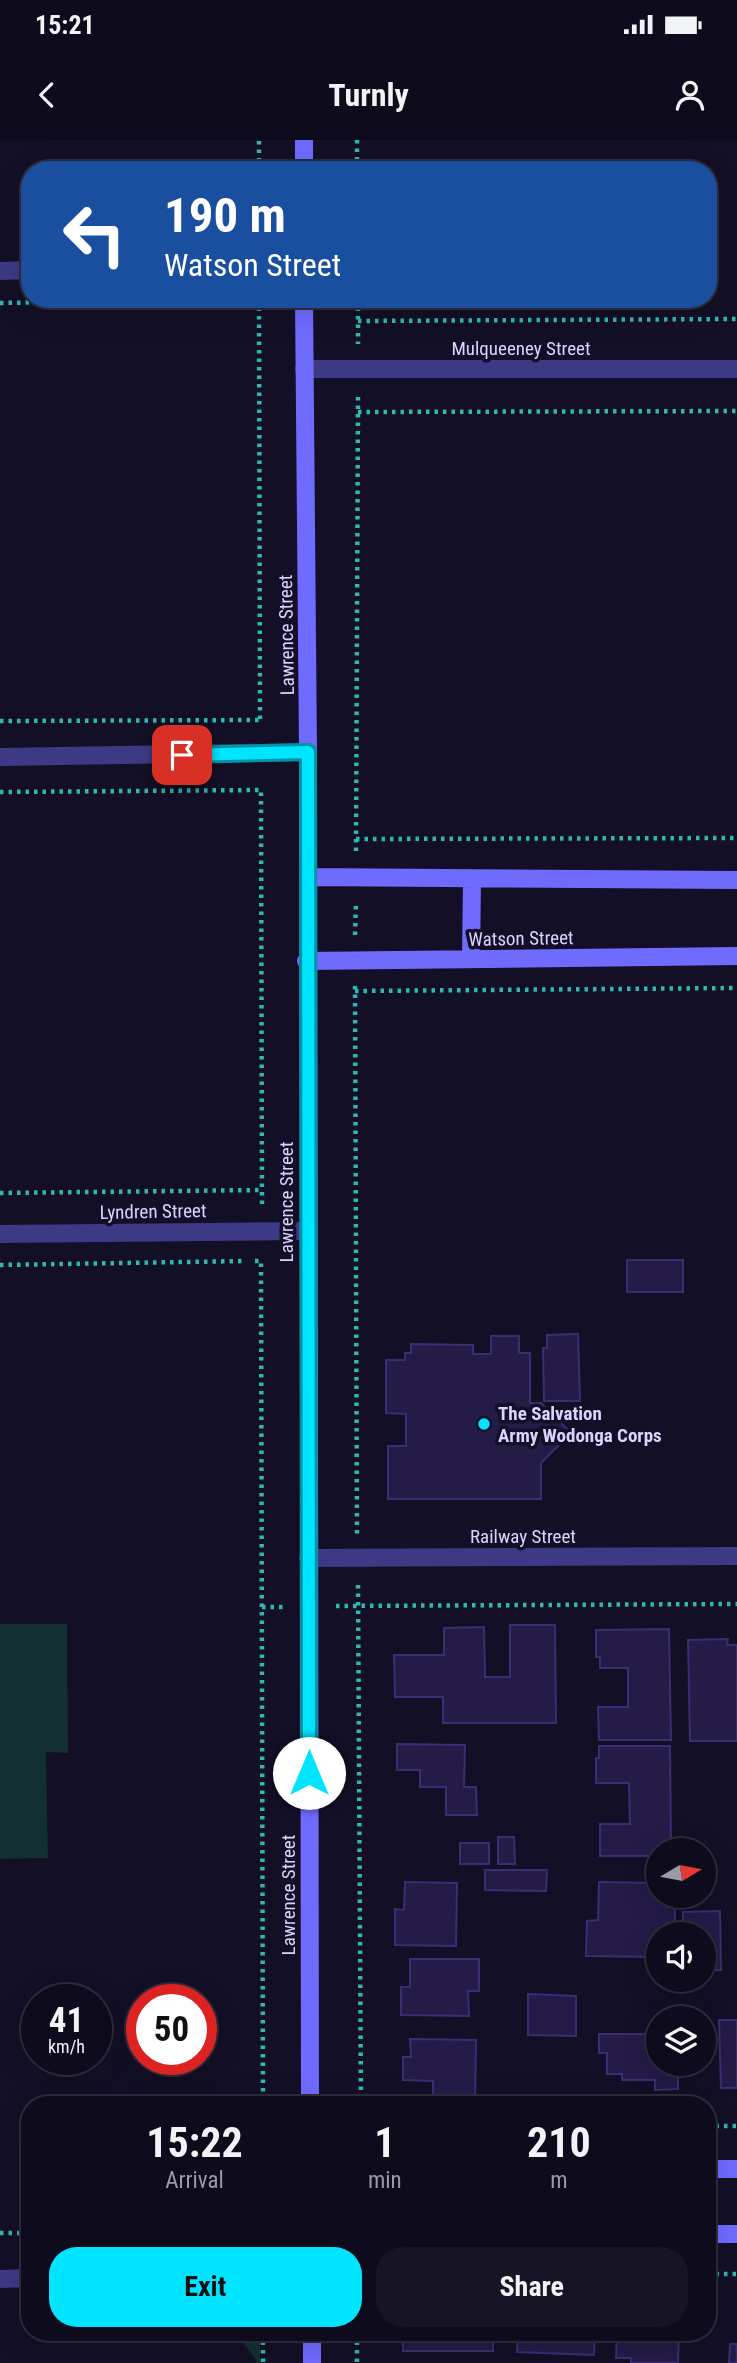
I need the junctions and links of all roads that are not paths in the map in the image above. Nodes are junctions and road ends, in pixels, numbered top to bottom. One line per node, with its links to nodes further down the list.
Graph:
1 (304, 140): 2 (main road)
2 (304, 161)
3 (21, 270): 4 (street)
4 (0, 271)
5 (304, 308): 6 (main road, Lawrence Street)
6 (304, 369): 7 (street, Mulqueeney Street); 8 (main road, Lawrence Street)
7 (737, 369)
8 (308, 752): 9 (street); 10 (main road, Lawrence Street)
9 (0, 757)
10 (308, 877): 11 (main road); 15 (main road, Lawrence Street)
11 (472, 880): 12 (main road); 14 (main road)
12 (737, 880)
13 (737, 956): 14 (main road, Watson Street)
14 (471, 959): 15 (main road, Watson Street)
15 (306, 961): 16 (main road, Lawrence Street)
16 (307, 1231): 17 (street, Lyndren Street); 19 (main road, Lawrence Street)
17 (0, 1234)
18 (737, 1556): 19 (street, Railway Street)
19 (308, 1558): 20 (main road, Lawrence Street)
20 (310, 2096)
21 (716, 2169): 22 (main road)
22 (737, 2169)
23 (716, 2234): 24 (main road)
24 (737, 2234)
25 (21, 2278): 26 (street)
26 (0, 2279)
27 (312, 2341): 28 (main road)
28 (312, 2363)

